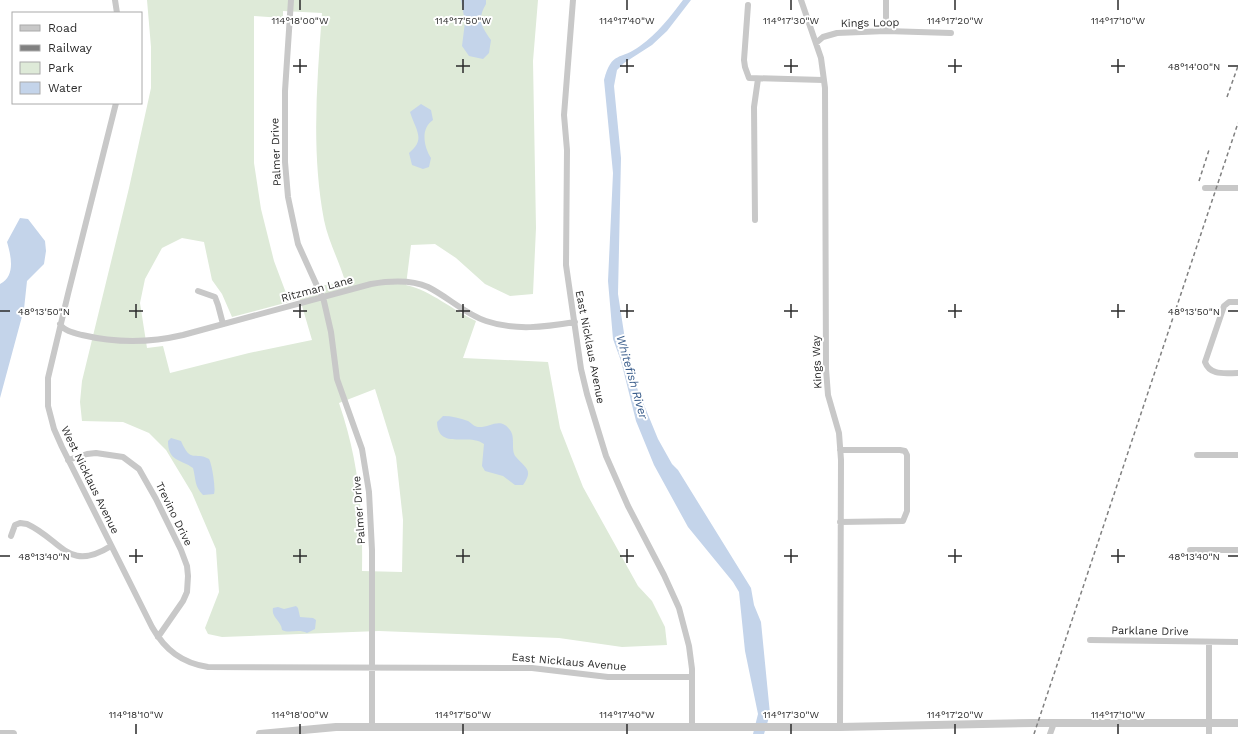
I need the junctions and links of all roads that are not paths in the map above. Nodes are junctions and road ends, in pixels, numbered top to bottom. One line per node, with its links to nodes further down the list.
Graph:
1 (115, 0): 7 (street)
2 (291, 0): 18 (street, Palmer Drive)
3 (573, 0): 20 (street, East Nicklaus Avenue)
4 (801, 0): 10 (street, Kings Way)
5 (886, 0): 8 (street)
6 (748, 5): 11 (street)
7 (117, 12)
8 (886, 32): 9 (street, Kings Loop); 10 (street, Kings Loop)
9 (951, 33)
10 (816, 43): 12 (street, Kings Way)
11 (758, 79): 12 (street); 16 (street)
12 (823, 80): 24 (street, Kings Way)
13 (116, 104): 21 (street, West Nicklaus Avenue)
14 (1205, 188): 15 (street)
15 (1238, 188)
16 (755, 220)
17 (198, 291): 22 (street)
18 (322, 297): 20 (street, Ritzman Lane); 22 (street, Ritzman Lane); 37 (street, Palmer Drive)
19 (1238, 302): 23 (street)
20 (575, 322): 38 (street, East Nicklaus Avenue)
21 (60, 324): 22 (street, Ritzman Lane); 27 (street, West Nicklaus Avenue)
22 (223, 324)
23 (1238, 373)
24 (840, 450): 28 (street, Kings Way); 28 (street)
25 (1197, 455): 26 (street)
26 (1238, 455)
27 (68, 460): 30 (street, West Nicklaus Avenue); 33 (street, Trevino Drive)
28 (840, 522): 42 (street, Kings Way)
29 (10, 536): 30 (street)
30 (111, 546): 33 (street, West Nicklaus Avenue)
31 (1190, 550): 32 (street)
32 (1238, 550)
33 (158, 637): 37 (street, West Nicklaus Avenue)
34 (1090, 640): 35 (street, Parklane Drive)
35 (1209, 642): 36 (street, Parklane Drive); 40 (street)
36 (1238, 642)
37 (373, 667): 38 (street, East Nicklaus Avenue); 43 (street, Palmer Drive)
38 (692, 677): 44 (street, East Nicklaus Avenue)
39 (1054, 723): 40 (street); 42 (street); 48 (street)
40 (1209, 723): 41 (street); 49 (street)
41 (1238, 723)
42 (840, 726): 44 (street)
43 (372, 727): 44 (street); 47 (street)
44 (692, 727)
45 (0, 734): 46 (street)
46 (11, 734)
47 (260, 734)
48 (1050, 734)
49 (1209, 734)

